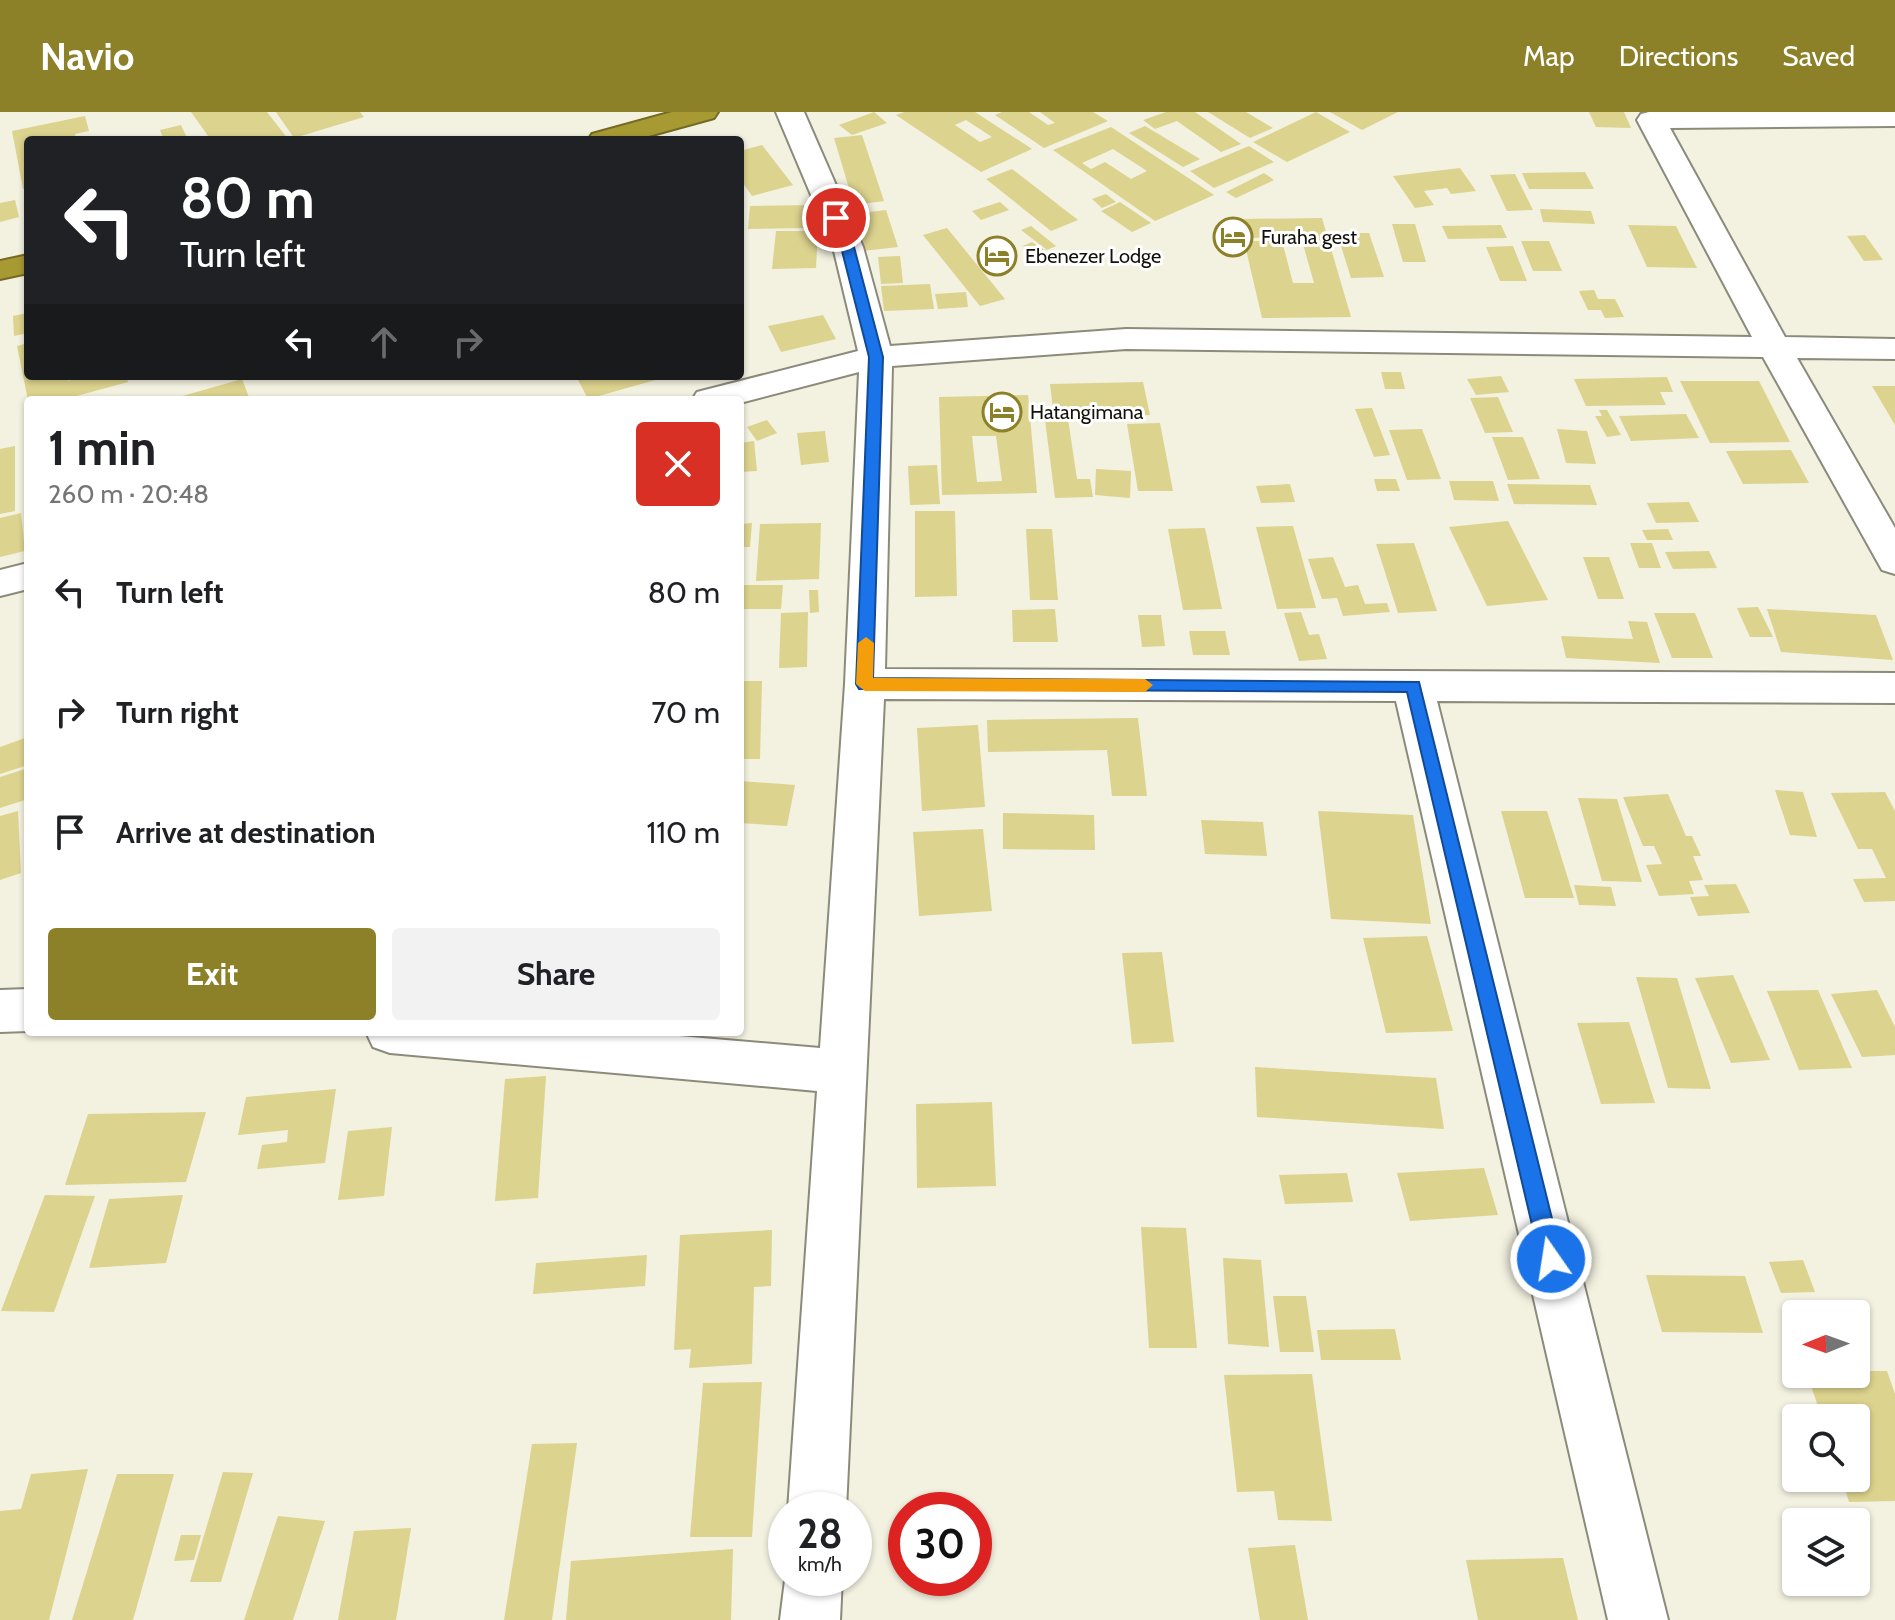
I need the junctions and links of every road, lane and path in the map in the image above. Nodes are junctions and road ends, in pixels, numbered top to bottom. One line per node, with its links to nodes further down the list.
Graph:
1 (704, 112): 4 (highway)
2 (790, 112): 9 (street)
3 (1895, 118): 7 (street)
4 (617, 136)
5 (24, 265): 6 (highway)
6 (0, 270)
7 (1775, 349): 8 (street); 9 (street); 11 (street)
8 (1895, 349)
9 (876, 357): 10 (street); 14 (street)
10 (725, 396)
11 (1895, 561)
12 (24, 577): 13 (street)
13 (0, 583)
14 (865, 684): 15 (street); 20 (street)
15 (1413, 686): 16 (street); 24 (street)
16 (1895, 688)
17 (24, 1010): 18 (street)
18 (0, 1011)
19 (435, 1036): 20 (street)
20 (842, 1072): 21 (street)
21 (818, 1492)
22 (812, 1596): 23 (street)
23 (810, 1620)
24 (1638, 1620)

